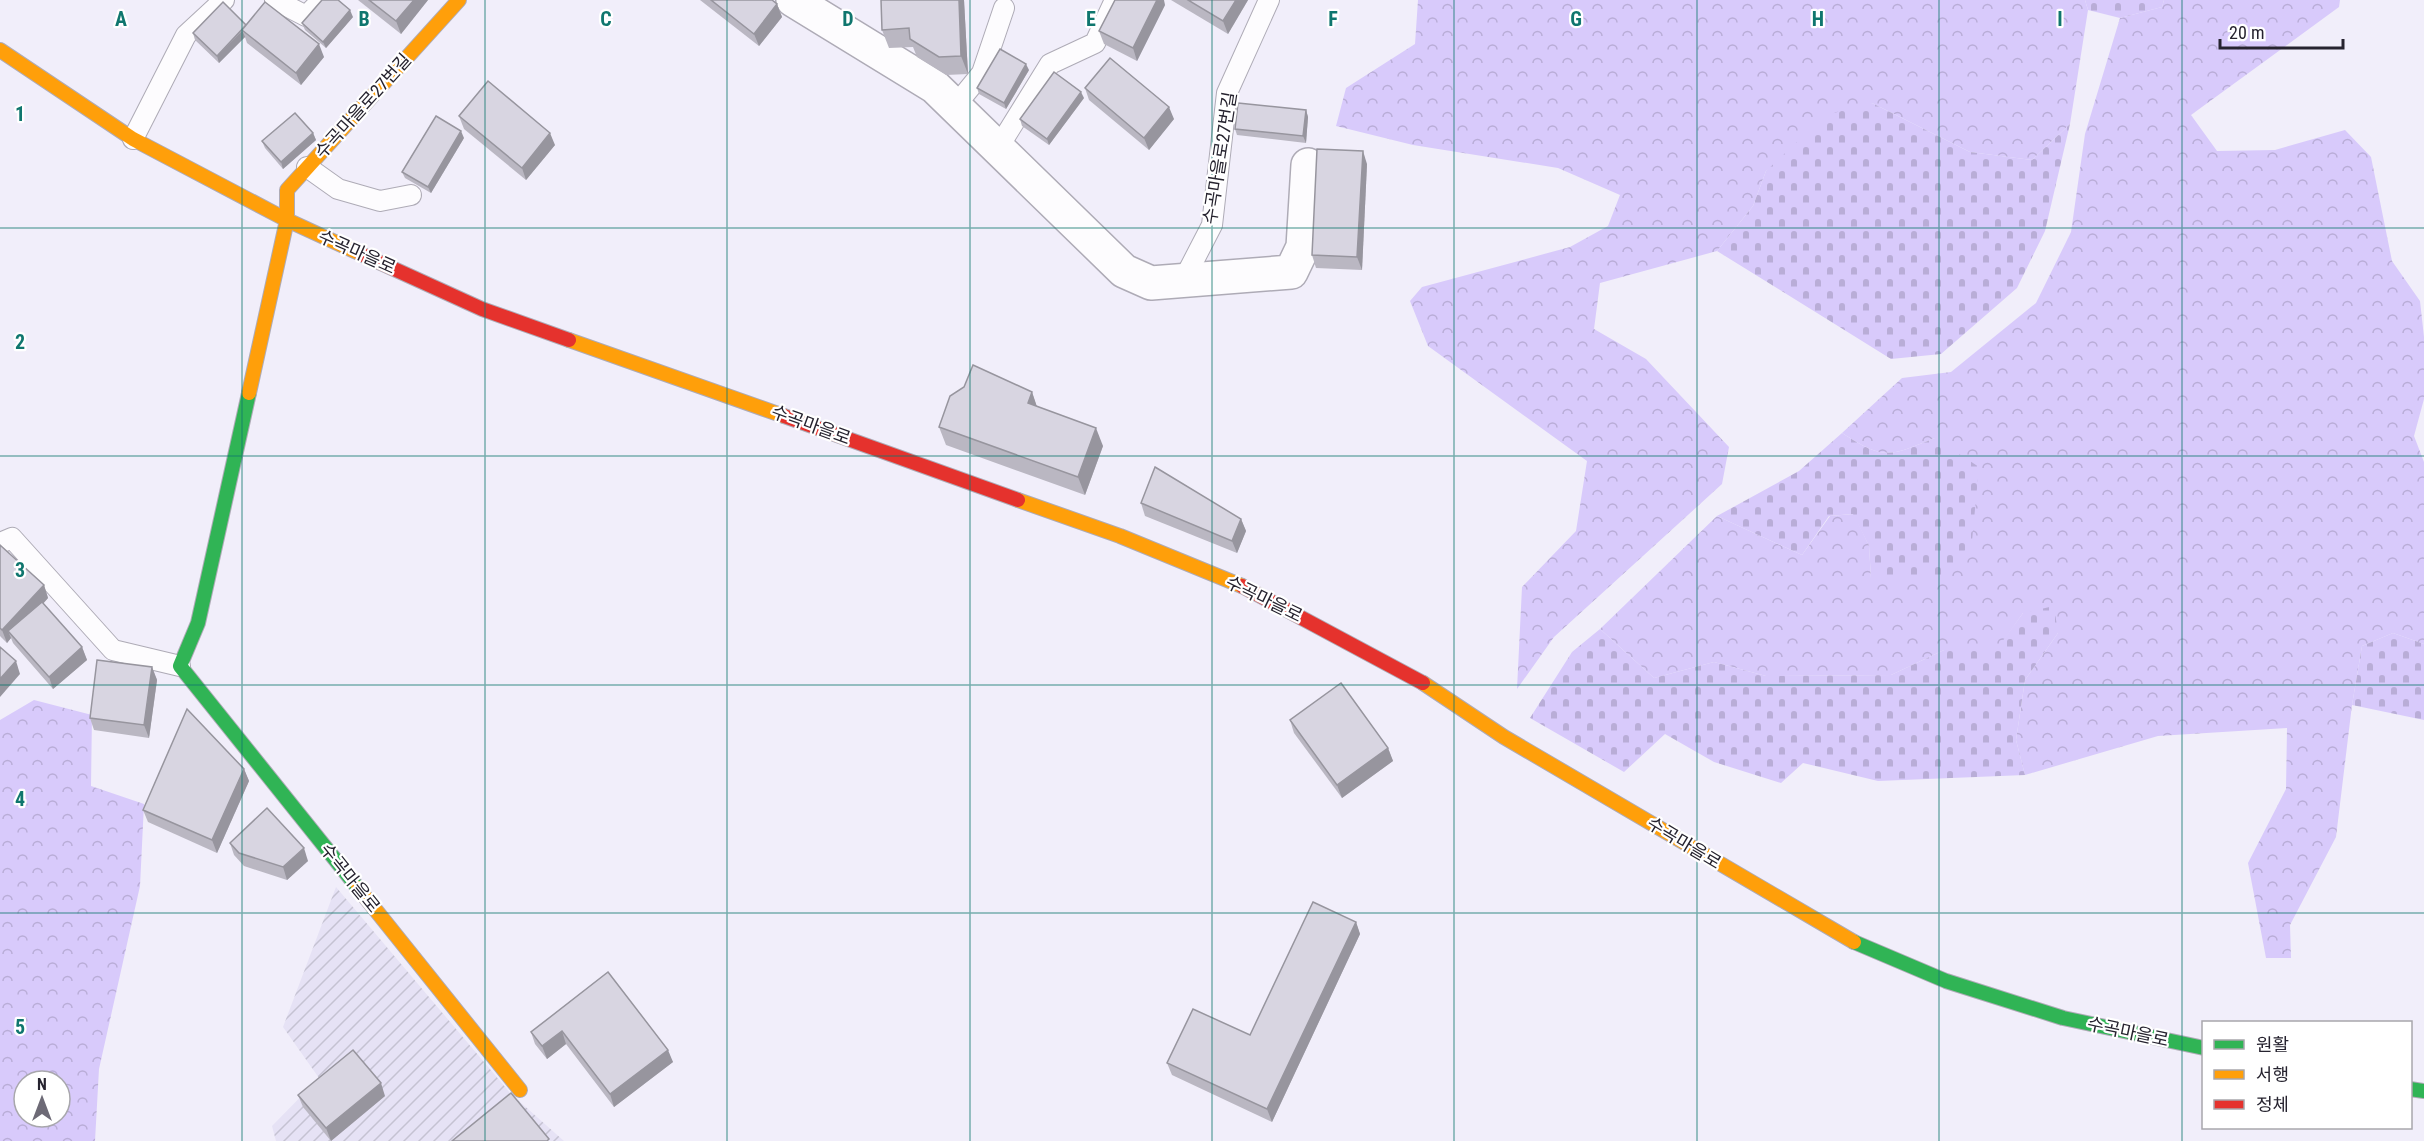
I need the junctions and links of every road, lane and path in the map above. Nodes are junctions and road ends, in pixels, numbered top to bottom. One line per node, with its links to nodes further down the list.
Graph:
1 (224, 0): 11 (lane)
2 (275, 0): 3 (lane)
3 (322, 0)
4 (459, 0): 14 (street, 수곡마을로27번길)
5 (793, 0): 10 (street)
6 (1115, 0): 12 (lane)
7 (1269, 0): 17 (lane, 수곡마을로27번길)
8 (1004, 8): 10 (lane)
9 (0, 50): 11 (street, 수곡마을로)
10 (955, 106): 12 (street)
11 (133, 139): 16 (street, 수곡마을로)
12 (998, 148): 17 (street)
13 (1308, 165): 17 (street)
14 (307, 167): 15 (lane); 16 (street, 수곡마을로27번길)
15 (411, 195)
16 (287, 220): 19 (street); 20 (street, 수곡마을로)
17 (1182, 283)
18 (0, 543): 19 (lane)
19 (180, 666): 21 (street, 수곡마을로)
20 (2202, 1048)
21 (520, 1090)

